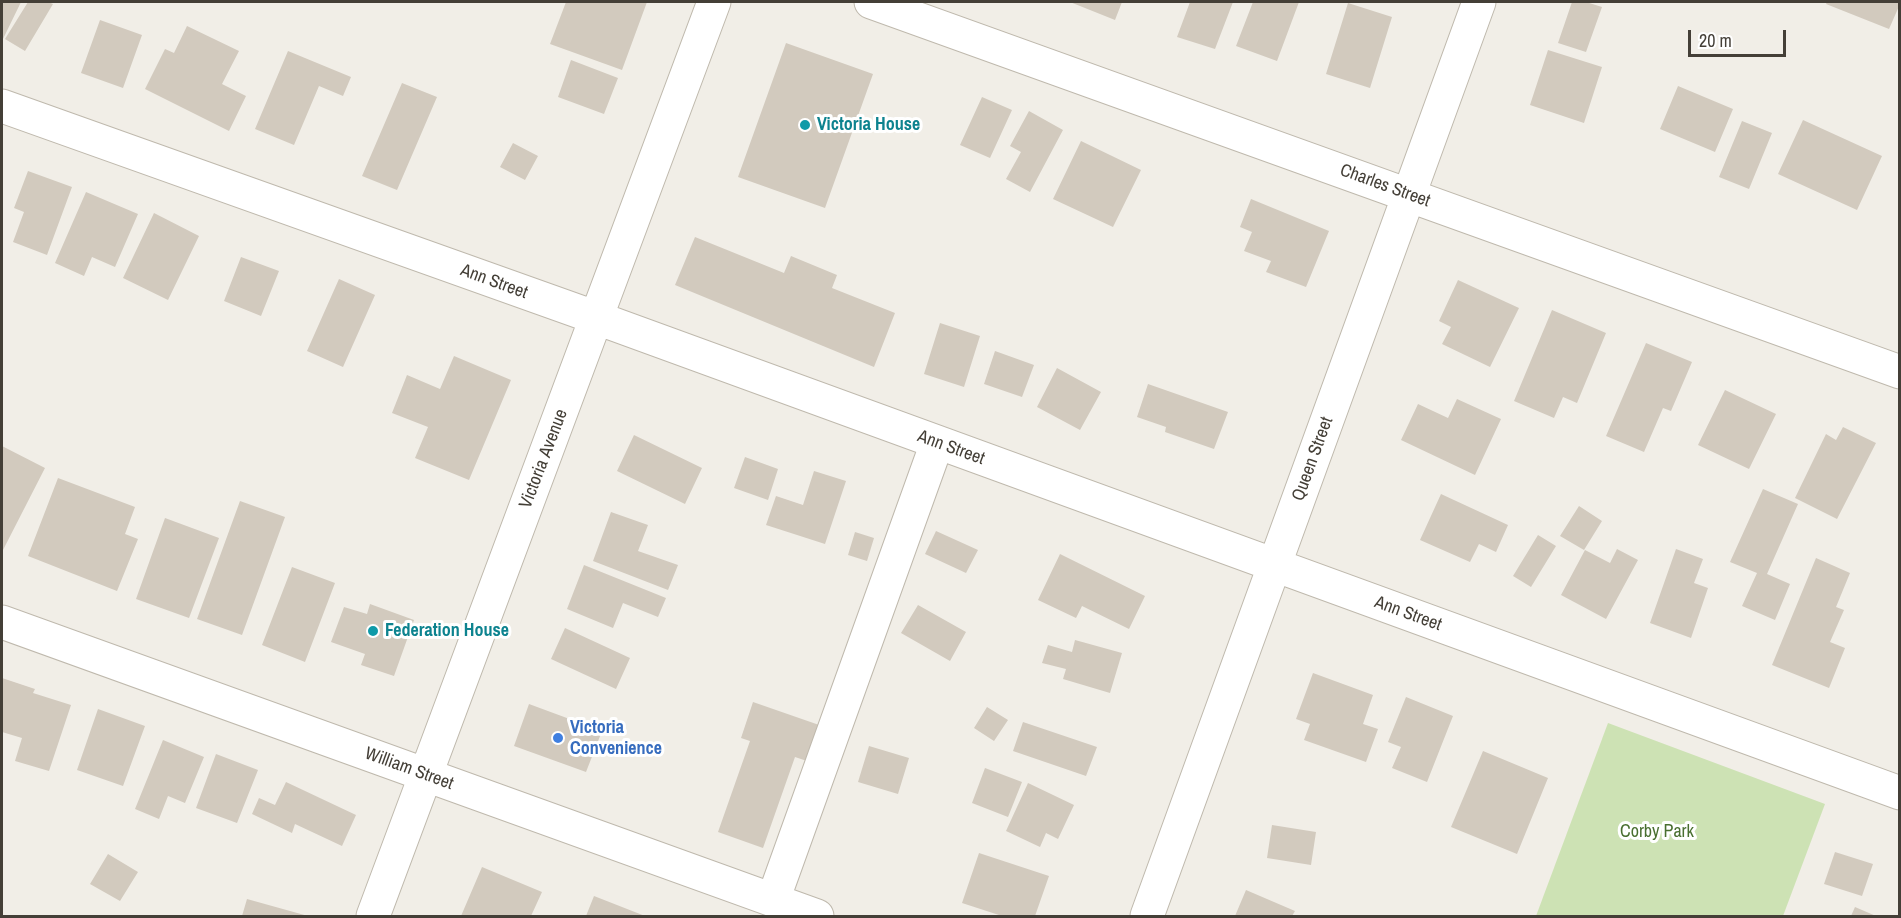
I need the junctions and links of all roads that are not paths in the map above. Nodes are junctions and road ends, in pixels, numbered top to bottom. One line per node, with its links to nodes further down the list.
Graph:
1 (714, 2): 6 (street, Victoria Avenue)
2 (871, 2): 5 (street, Charles Street)
3 (1479, 2): 5 (street, Queen Street)
4 (2, 106): 6 (street, Ann Street)
5 (1409, 195): 7 (street, Charles Street); 9 (street, Queen Street)
6 (597, 318): 8 (street, Ann Street); 11 (street, Victoria Avenue)
7 (1899, 372)
8 (937, 442): 9 (street, Ann Street); 13 (street)
9 (1274, 566): 12 (street, Ann Street); 16 (street, Queen Street)
10 (2, 622): 11 (street, William Street)
11 (425, 774): 13 (street, William Street); 14 (street, Victoria Avenue)
12 (1899, 793)
13 (772, 900): 15 (street, William Street)
14 (373, 916)
15 (817, 916)
16 (1147, 916)

